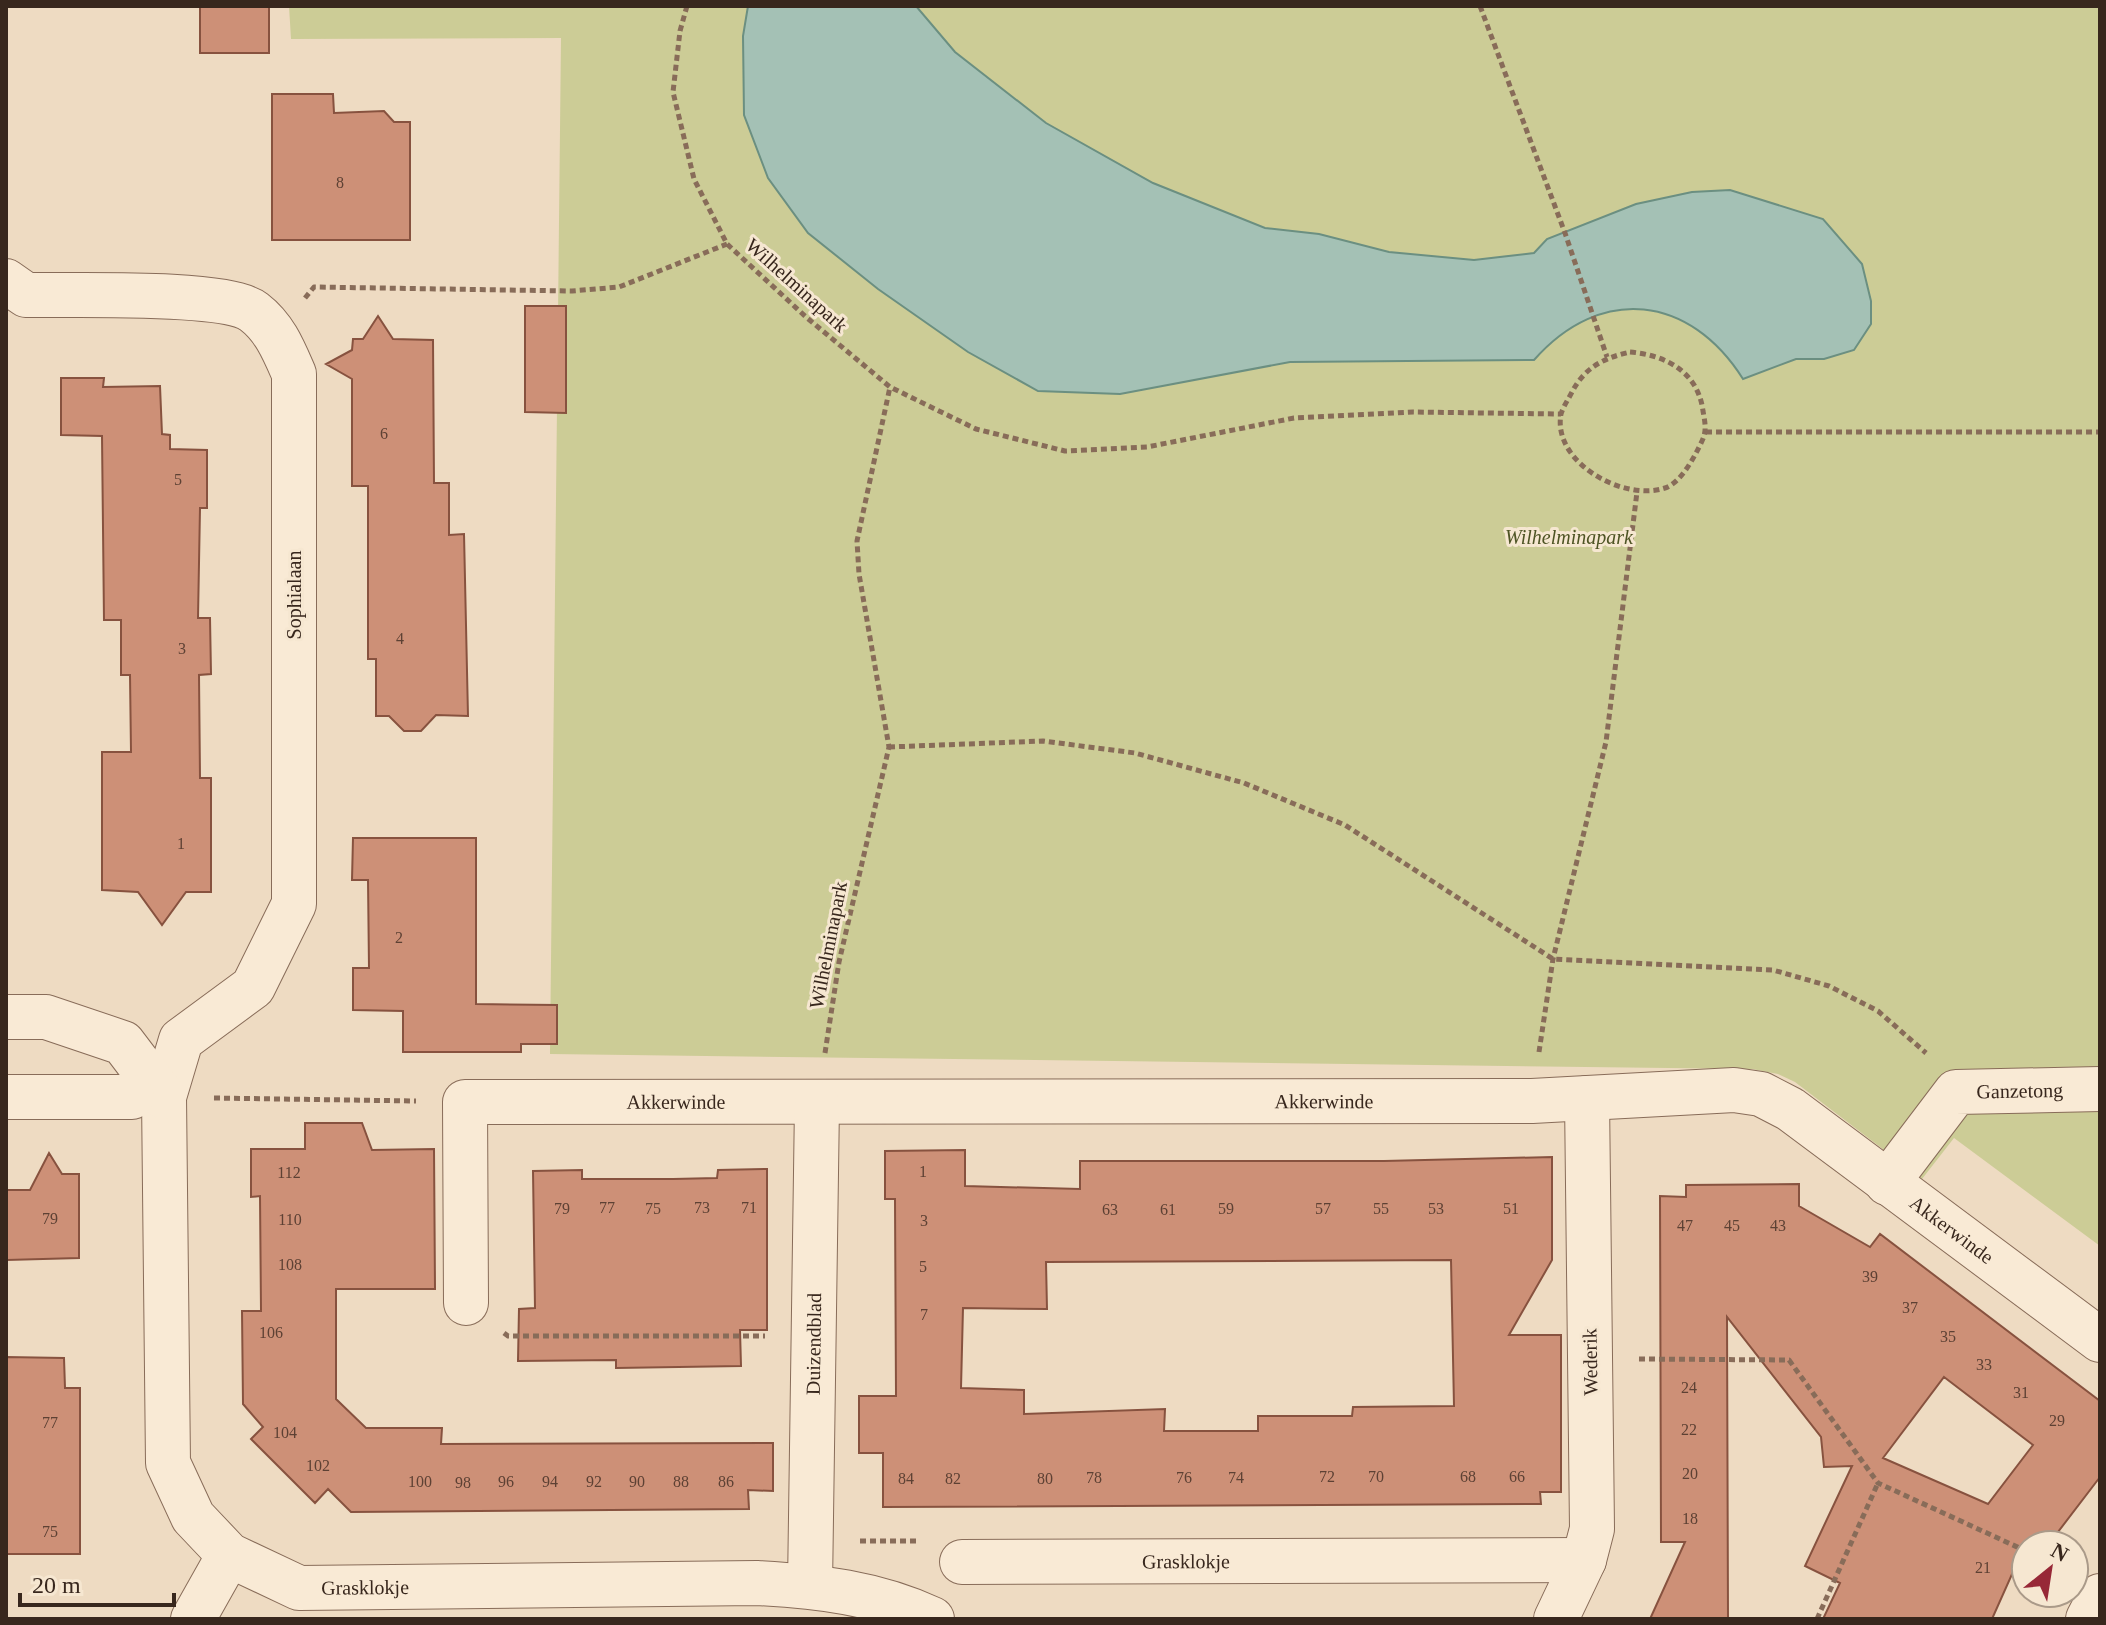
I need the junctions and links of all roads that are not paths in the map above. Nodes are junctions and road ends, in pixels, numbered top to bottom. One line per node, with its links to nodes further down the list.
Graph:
1 (6, 281): 5 (street, Sophialaan)
2 (6, 1017): 5 (street)
3 (2100, 1089): 8 (street, Ganzetong)
4 (6, 1097): 5 (street)
5 (148, 1097): 11 (street, Grasklokje)
6 (1587, 1098): 7 (street, Akkerwinde); 8 (street, Akkerwinde); 12 (street, Wederik)
7 (817, 1104): 9 (street, Akkerwinde); 14 (street, Duizendblad)
8 (1887, 1183): 10 (street, Akkerwinde)
9 (466, 1303)
10 (2100, 1340)
11 (229, 1555): 16 (street, Grasklokje); 17 (street)
12 (1584, 1560): 13 (street, Grasklokje); 19 (street, Wederik)
13 (962, 1562)
14 (810, 1586): 16 (street, Grasklokje); 18 (street, Grasklokje)
15 (2100, 1596): 20 (street)
16 (636, 1602)
17 (193, 1619)
18 (932, 1619)
19 (1556, 1619)
20 (2088, 1619)

